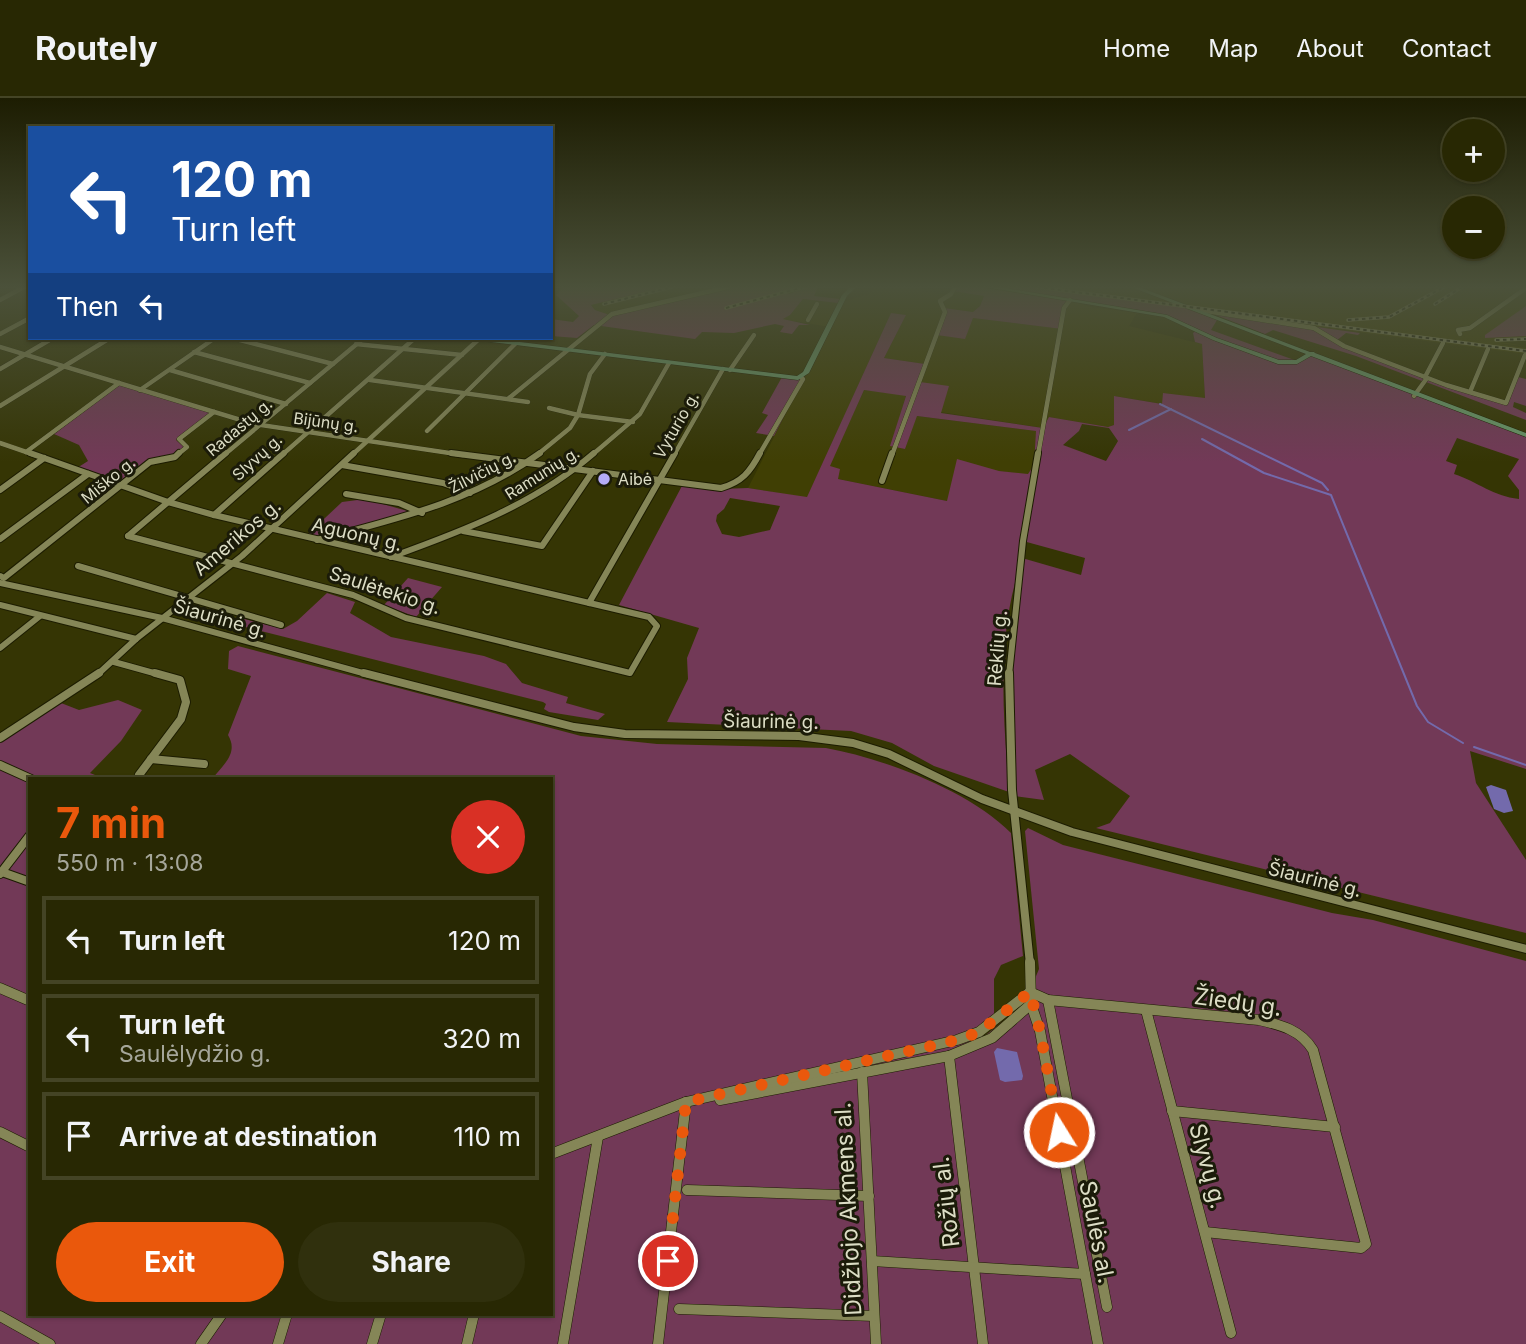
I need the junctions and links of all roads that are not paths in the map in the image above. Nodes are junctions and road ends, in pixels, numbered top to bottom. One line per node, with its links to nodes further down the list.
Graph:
1 (40, 345): 26 (street)
2 (98, 345): 32 (street)
3 (204, 345): 24 (street)
4 (260, 345): 31 (street)
5 (355, 345): 31 (street, Radastų g.)
6 (367, 345): 21 (street)
7 (408, 345): 21 (street, Slyvų g.)
8 (473, 345): 28 (street, Amerikos g.)
9 (514, 345): 44 (street)
10 (534, 345): 22 (street)
11 (571, 345): 22 (street)
12 (746, 345): 35 (street, Vyturio g.)
13 (820, 345): 36 (street)
14 (933, 345): 68 (street)
15 (1057, 345): 101 (street, Rėklių g.)
16 (1230, 345): 25 (street)
17 (1292, 345): 25 (street)
18 (1343, 345): 37 (street)
19 (1442, 345): 37 (street)
20 (0, 347): 26 (street, Bijūnų g.)
21 (404, 349): 28 (street); 38 (street, Slyvų g.)
22 (566, 349): 27 (street); 46 (street)
23 (1488, 349): 43 (street)
24 (194, 352): 34 (street); 40 (street)
25 (1312, 353): 45 (street)
26 (25, 354): 32 (street, Bijūnų g.); 33 (street)
27 (605, 354): 30 (street); 52 (street, Žilvičių g.)
28 (462, 355): 41 (street, Amerikos g.)
29 (1525, 355): 43 (street)
30 (669, 363): 35 (street); 53 (street, Ramunių g.)
31 (333, 364): 40 (street, Radastų g.)
32 (64, 366): 39 (street, Bijūnų g.); 49 (street)
33 (0, 369)
34 (170, 370): 42 (street); 48 (street)
35 (727, 370): 36 (street); 67 (street, Vyturio g.)
36 (801, 377): 67 (street, Bijūnų g.)
37 (1426, 377): 43 (street); 45 (street)
38 (370, 380): 41 (street); 56 (street, Slyvų g.)
39 (119, 383): 42 (street, Bijūnų g.); 60 (street)
40 (310, 383): 48 (street, Radastų g.)
41 (426, 387): 44 (street); 58 (street, Amerikos g.)
42 (140, 390): 51 (street, Bijūnų g.)
43 (1470, 392)
44 (466, 393): 46 (street); 55 (street)
45 (1415, 394): 57 (street)
46 (506, 398): 47 (street)
47 (528, 402)
48 (286, 404): 54 (street, Radastų g.)
49 (0, 406)
50 (549, 408): 52 (street)
51 (214, 412): 54 (street, Bijūnų g.); 69 (street, Miško g.)
52 (578, 415): 53 (street); 62 (street, Žilvičių g.)
53 (633, 422): 64 (street, Ramunių g.)
54 (260, 425): 56 (street, Bijūnų g.); 73 (street, Radastų g.)
55 (427, 431)
56 (309, 432): 58 (street, Bijūnų g.); 75 (street, Slyvų g.)
57 (1526, 435)
58 (369, 440): 62 (street, Bijūnų g.); 63 (street, Amerikos g.)
59 (1, 445): 60 (street, Aguonų g.)
60 (26, 452): 61 (street, Aguonų g.)
61 (44, 458): 66 (street, Aguonų g.); 70 (street)
62 (525, 464): 64 (street, Bijūnų g.); 71 (street, Žilvičių g.)
63 (342, 465): 71 (street); 76 (street, Amerikos g.)
64 (576, 469): 65 (street, Bijūnų g.); 77 (street, Ramunių g.)
65 (593, 471): 67 (street, Bijūnų g.); 77 (street)
66 (88, 474): 69 (street, Aguonų g.); 79 (street)
67 (658, 480): 86 (street, Vyturio g.)
68 (882, 481)
69 (121, 485): 73 (street, Aguonų g.); 84 (street, Miško g.)
70 (0, 490)
71 (470, 493): 74 (street, Žilvičių g.)
72 (346, 494): 74 (street)
73 (168, 502): 75 (street, Aguonų g.); 78 (street, Radastų g.)
74 (422, 513): 80 (street, Žilvičių g.)
75 (214, 515): 76 (street, Aguonų g.)
76 (272, 530): 80 (street, Aguonų g.); 82 (street, Amerikos g.)
77 (460, 531): 81 (street, Ramunių g.)
78 (128, 536): 82 (street, Saulėtekio g.)
79 (0, 539)
80 (316, 541): 81 (street, Aguonų g.)
81 (391, 557): 86 (street, Aguonų g.)
82 (233, 564): 85 (street, Amerikos g.); 94 (street, Saulėtekio g.)
83 (78, 566): 85 (street)
84 (2, 579): 89 (street, Šiaurinė g.)
85 (188, 599): 89 (street, Amerikos g.); 90 (street)
86 (589, 603): 94 (street, Aguonų g.)
87 (0, 605): 88 (street)
88 (40, 616): 91 (street); 92 (street)
89 (162, 618): 91 (street, Amerikos g.); 101 (street, Šiaurinė g.)
90 (281, 625)
91 (136, 639): 93 (street, Amerikos g.)
92 (0, 648)
93 (114, 662): 95 (street, Amerikos g.); 96 (street)
94 (631, 673)
95 (0, 738)
96 (151, 759): 97 (street); 99 (street)
97 (204, 764)
98 (0, 765): 100 (street)
99 (139, 775)
100 (28, 778)
101 (1016, 812): 105 (street, Šiaurinė g.); 107 (street, Rėklių g.)
102 (28, 838): 103 (street)
103 (1, 873): 104 (street)
104 (28, 881)
105 (1526, 949)
106 (0, 988): 108 (street)
107 (1030, 992): 109 (street, Žiedų g.); 110 (street, Rėklių g.); 115 (street)
108 (28, 1000)
109 (1048, 1000): 111 (street, Žiedų g.); 128 (street)
110 (1031, 1004): 112 (street); 127 (street, Saulės al.)
111 (1146, 1010): 116 (street, Slyvų g.); 117 (street, Žiedų g.)
112 (950, 1056): 113 (street); 126 (street, Rožių al.)
113 (862, 1072): 114 (street); 123 (street, Didžiojo Akmens al.)
114 (720, 1100)
115 (686, 1102): 119 (street); 143 (street)
116 (1172, 1111): 117 (street); 124 (street, Slyvų g.)
117 (1335, 1127): 124 (street, Žiedų g.)
118 (0, 1132): 120 (street)
119 (598, 1137): 121 (street); 142 (street)
120 (28, 1146)
121 (553, 1153)
122 (687, 1190): 123 (street)
123 (869, 1196): 125 (street, Didžiojo Akmens al.)
124 (1205, 1232): 136 (street, Slyvų g.)
125 (872, 1261): 126 (street); 135 (street, Didžiojo Akmens al.)
126 (974, 1268): 127 (street); 145 (street, Rožių al.)
127 (1085, 1274): 146 (street, Saulės al.)
128 (1107, 1307)
129 (679, 1309): 135 (street)
130 (0, 1316): 137 (street)
131 (221, 1316): 138 (street)
132 (287, 1316): 139 (street)
133 (380, 1316): 140 (street)
134 (474, 1316): 141 (street)
135 (874, 1317): 144 (street, Didžiojo Akmens al.)
136 (1231, 1333)
137 (50, 1344)
138 (201, 1344)
139 (278, 1344)
140 (372, 1344)
141 (467, 1344)
142 (563, 1344)
143 (658, 1344)
144 (876, 1344)
145 (983, 1344)
146 (1098, 1344)

